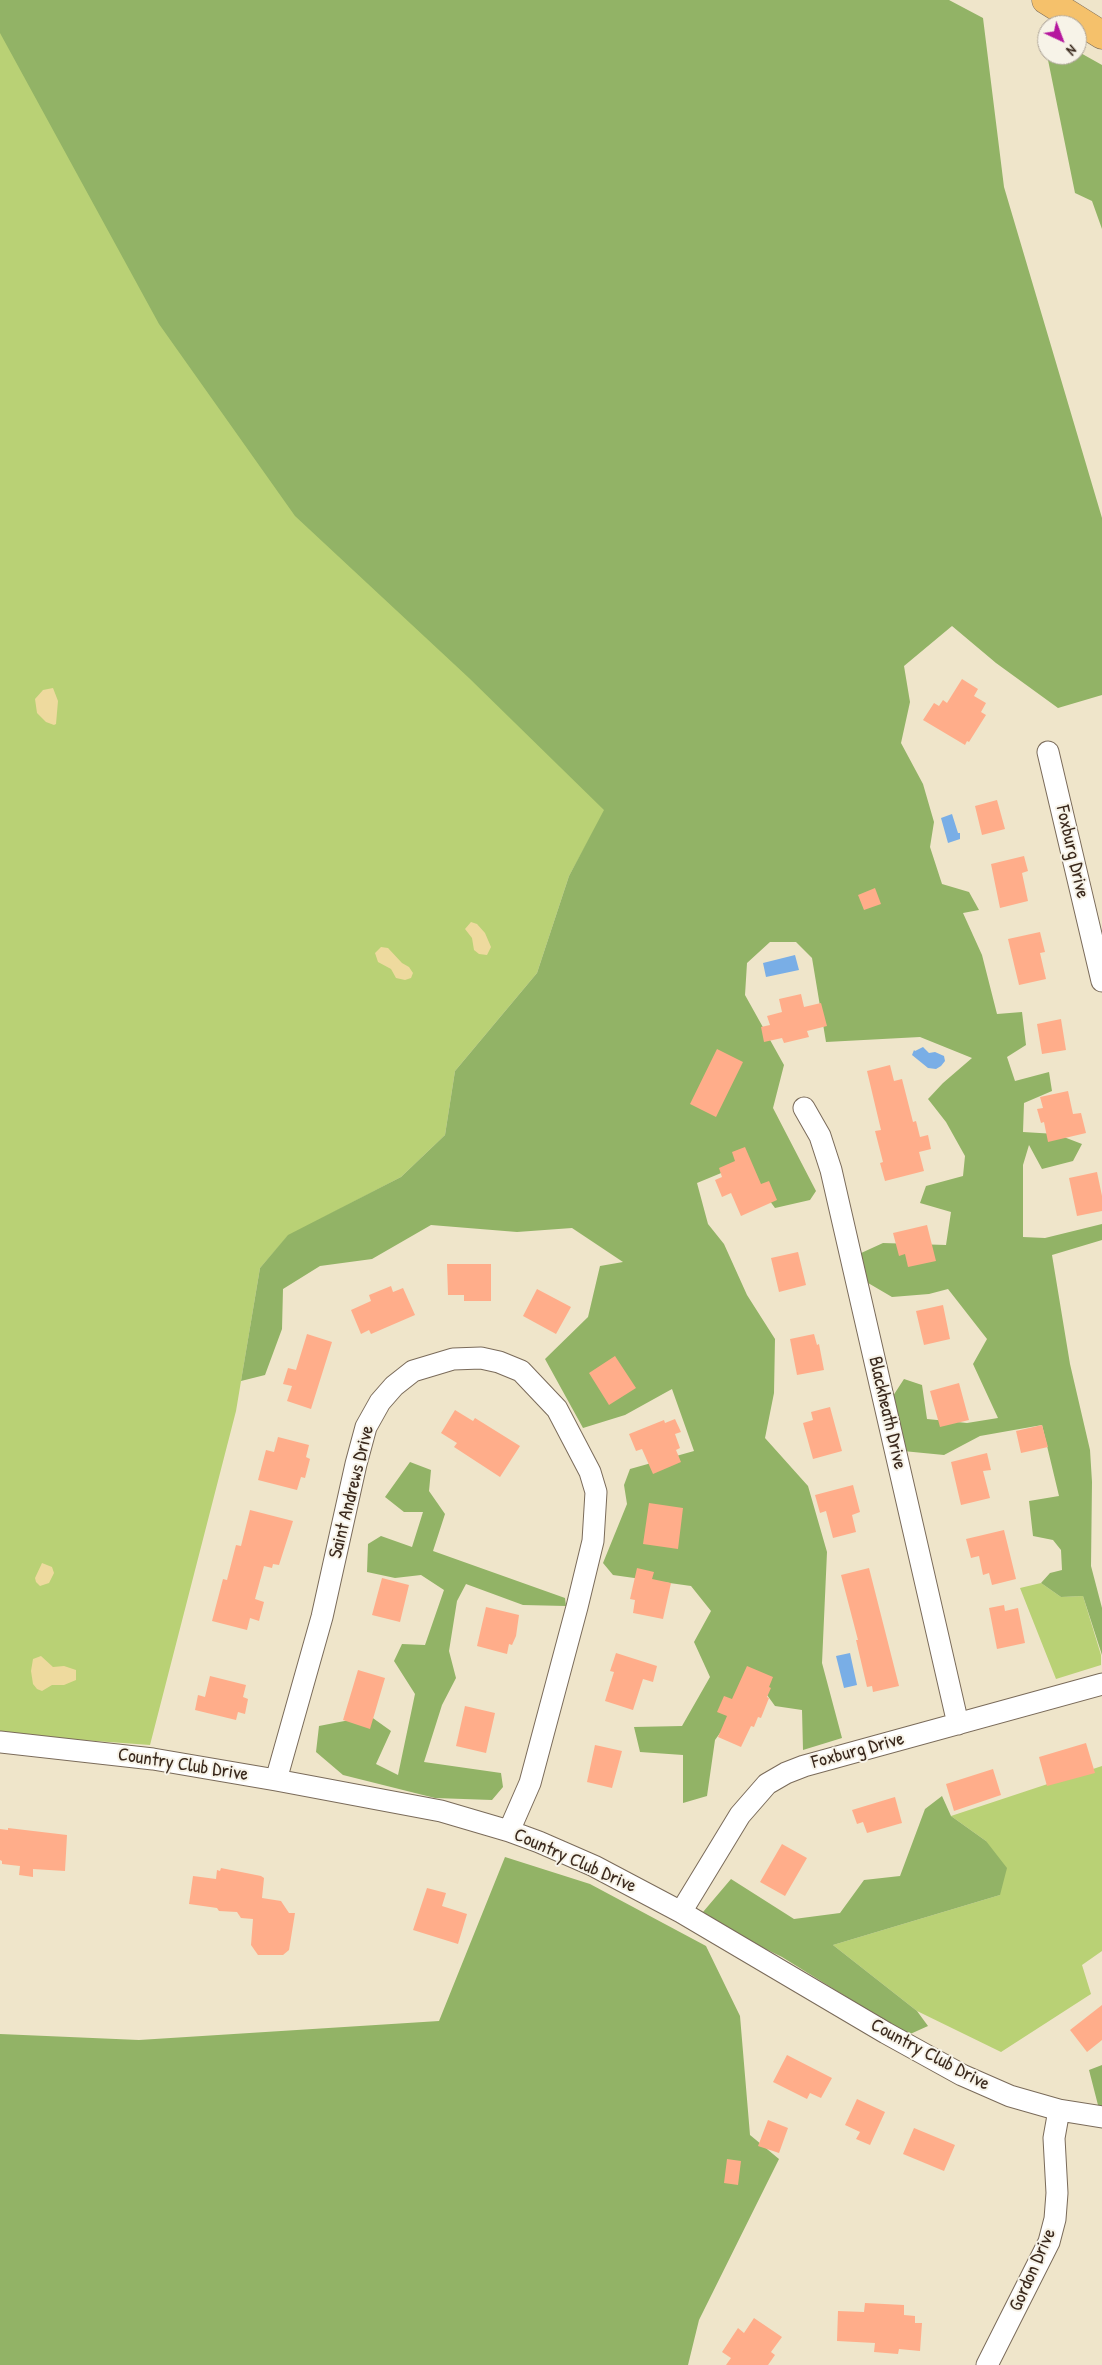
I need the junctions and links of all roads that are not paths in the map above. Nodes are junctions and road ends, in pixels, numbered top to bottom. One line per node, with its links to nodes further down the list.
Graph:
1 (1046, 0): 2 (highway)
2 (1102, 35)
3 (1048, 752): 4 (street, Foxburg Drive)
4 (1102, 981)
5 (804, 1108): 7 (street, Blackheath Drive)
6 (1102, 1684): 7 (street, Foxburg Drive)
7 (958, 1724): 11 (street, Foxburg Drive)
8 (0, 1742): 9 (street, Country Club Drive)
9 (276, 1780): 10 (street, Country Club Drive); 10 (street, Saint Andrews Drive)
10 (509, 1831): 11 (street, Country Club Drive)
11 (681, 1912): 12 (street, Country Club Drive)
12 (1059, 2110): 13 (street, Country Club Drive); 14 (street, Gordon Drive)
13 (1102, 2117)
14 (987, 2365)

